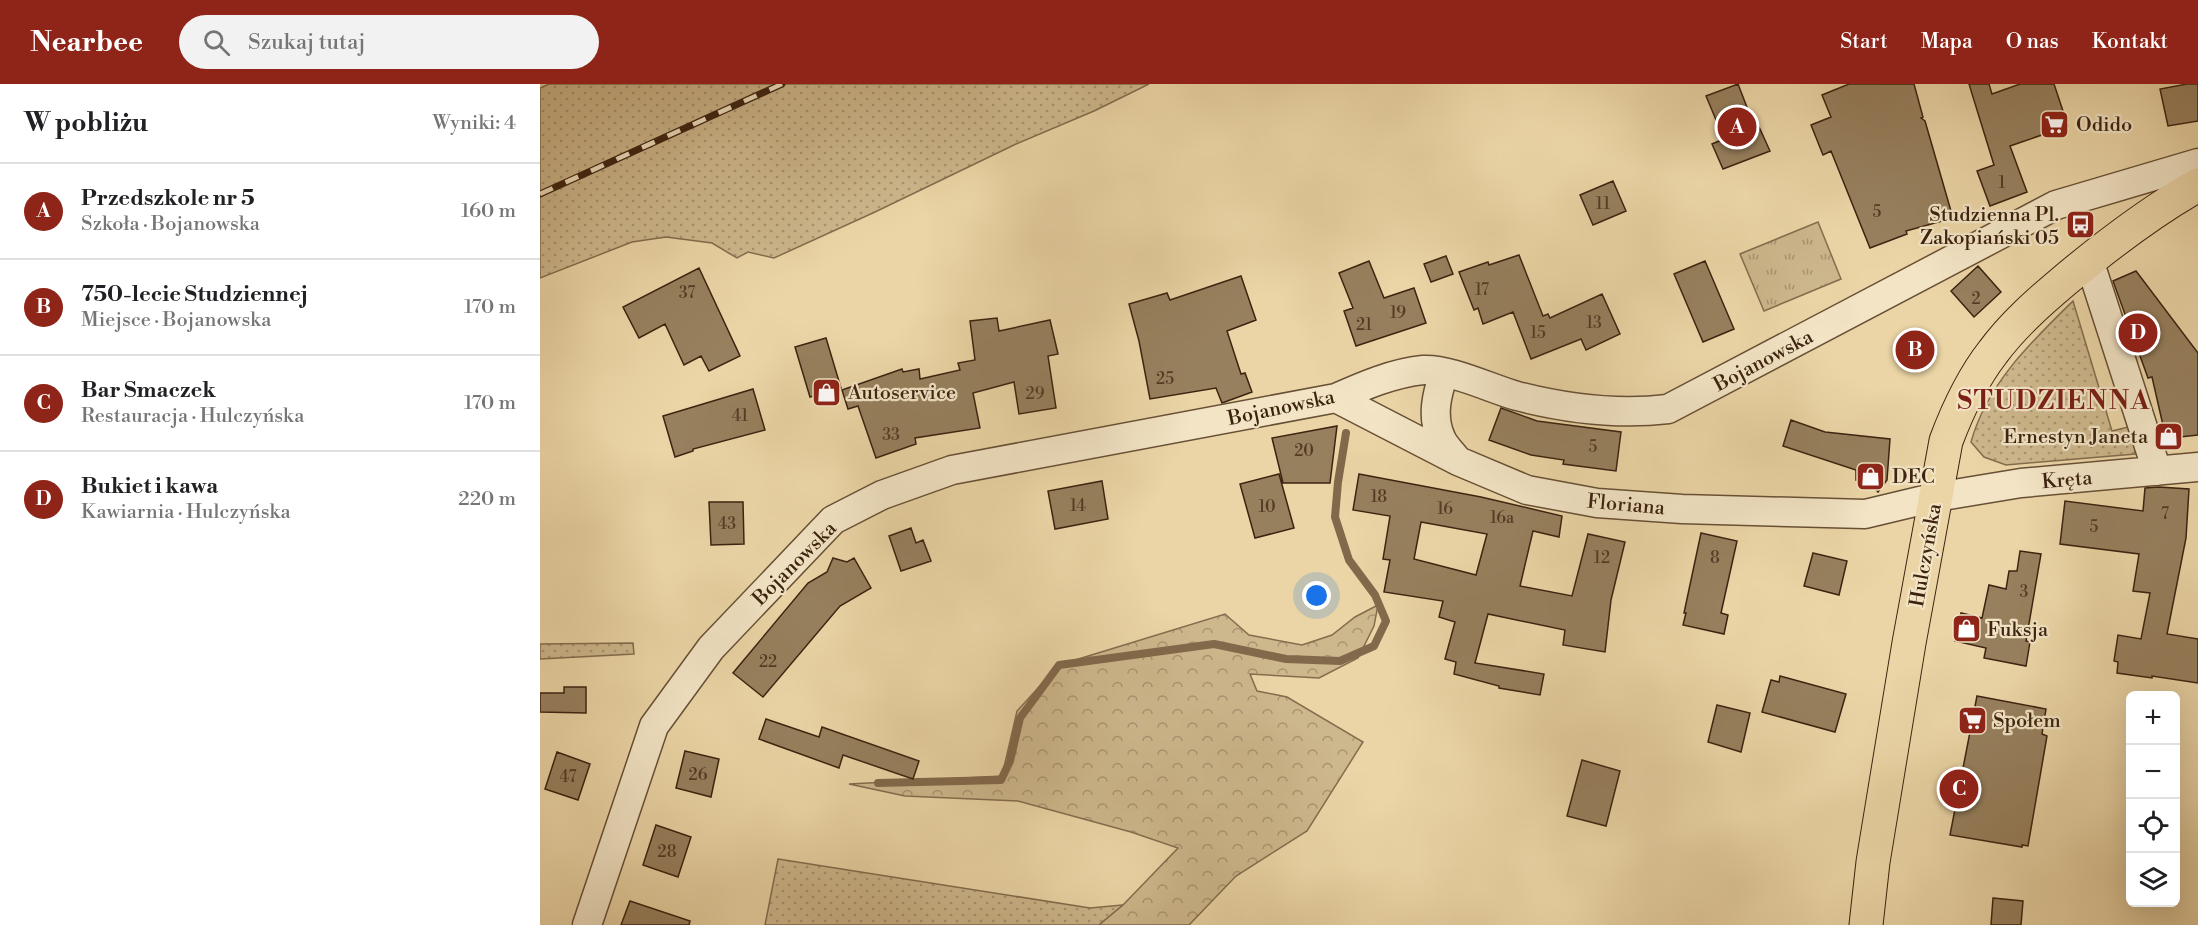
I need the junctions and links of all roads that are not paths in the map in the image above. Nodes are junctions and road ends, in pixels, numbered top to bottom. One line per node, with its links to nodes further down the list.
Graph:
1 (2198, 163): 4 (street, Bojanowska)
2 (2198, 185): 3 (main road, Hulczyńska)
3 (2089, 260): 8 (street); 9 (main road, Hulczyńska)
4 (1443, 373): 5 (street, Bojanowska); 6 (street)
5 (1336, 398): 6 (street, Floriana); 10 (street, Bojanowska)
6 (1458, 461): 9 (street, Floriana)
7 (2198, 467): 8 (street, Kręta)
8 (2157, 471): 9 (street, Kręta)
9 (1936, 497): 11 (main road, Hulczyńska)
10 (587, 925)
11 (1866, 925)

